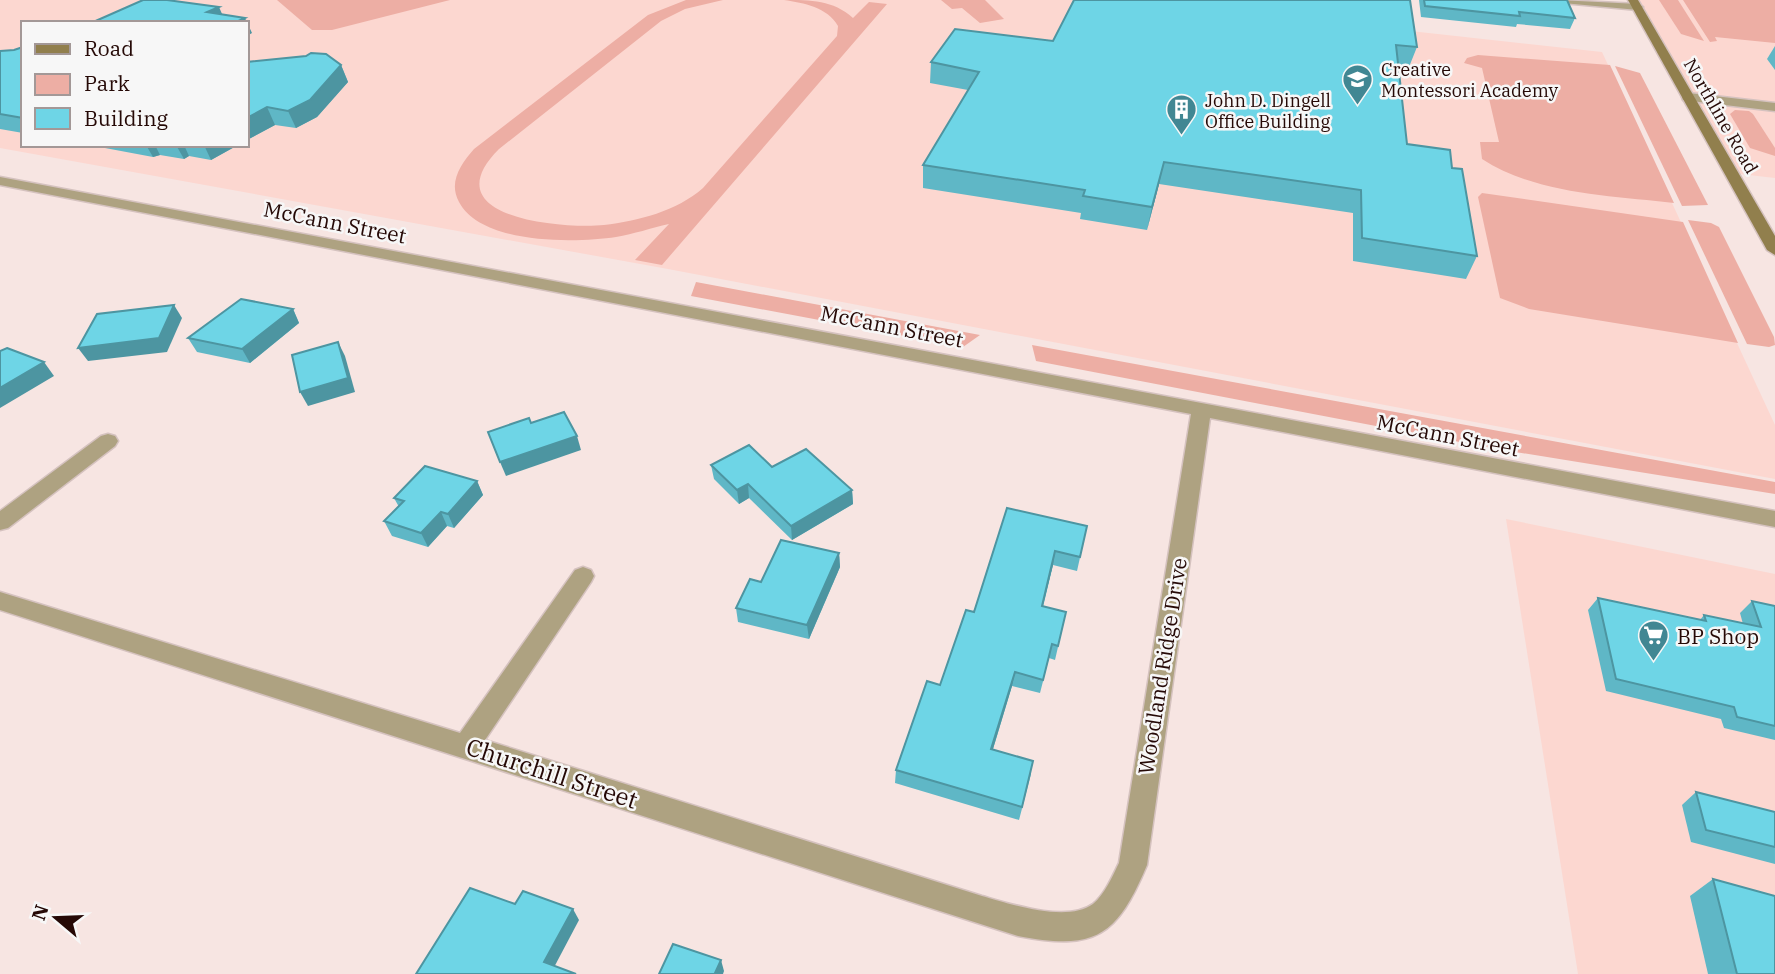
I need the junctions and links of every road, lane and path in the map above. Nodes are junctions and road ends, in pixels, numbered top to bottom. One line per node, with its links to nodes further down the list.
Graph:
1 (1563, 0): 2 (street)
2 (1636, 4): 3 (main road, Northline Road)
3 (1688, 97): 4 (street); 6 (main road, Northline Road)
4 (1775, 107)
5 (0, 181): 7 (street, McCann Street)
6 (1775, 250)
7 (1201, 411): 9 (street, McCann Street); 14 (street, Woodland Ridge Drive)
8 (108, 440): 10 (street)
9 (1775, 519)
10 (0, 522)
11 (583, 576): 13 (street)
12 (0, 601): 13 (street, Churchill Street)
13 (466, 746): 14 (street, Churchill Street)
14 (1105, 914)

